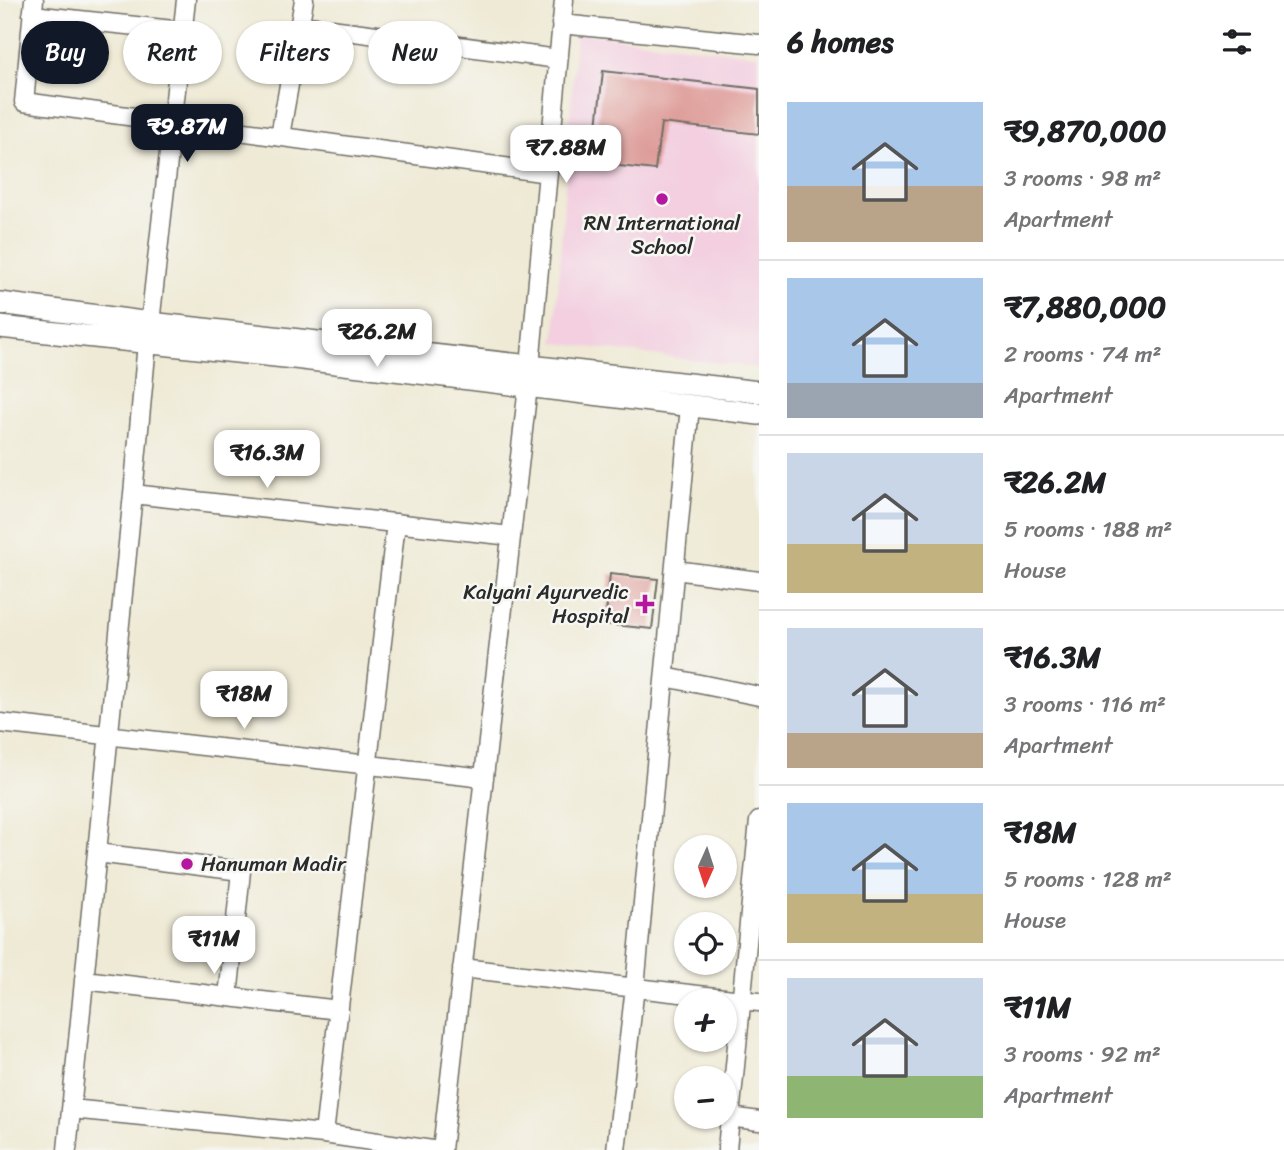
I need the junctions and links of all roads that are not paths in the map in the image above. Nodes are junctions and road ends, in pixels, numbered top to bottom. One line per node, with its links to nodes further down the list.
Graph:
1 (186, 0): 5 (street)
2 (304, 0): 6 (street)
3 (564, 0): 8 (street)
4 (33, 8): 7 (street); 14 (street)
5 (184, 21)
6 (301, 21)
7 (123, 22)
8 (561, 24): 10 (street); 11 (street)
9 (354, 32): 11 (street)
10 (759, 44)
11 (558, 59): 16 (street)
12 (177, 84): 14 (street)
13 (290, 84): 15 (street)
14 (172, 121): 15 (street); 19 (street)
15 (280, 136): 16 (street)
16 (548, 173): 20 (street)
17 (0, 303): 19 (street)
18 (6, 331): 19 (street)
19 (148, 333): 20 (street); 25 (street)
20 (529, 376): 21 (street); 23 (street); 27 (street)
21 (692, 384): 22 (street); 23 (street)
22 (759, 392)
23 (690, 406): 24 (street); 28 (street)
24 (759, 414)
25 (133, 494): 26 (street); 33 (street)
26 (396, 523): 27 (street); 34 (street)
27 (511, 536): 35 (street)
28 (675, 570): 29 (street); 30 (street)
29 (759, 581)
30 (665, 677): 31 (street); 41 (street)
31 (759, 696)
32 (0, 723): 33 (street)
33 (108, 736): 34 (street); 37 (street)
34 (368, 764): 35 (street); 44 (street)
35 (484, 778): 39 (street)
36 (759, 821): 38 (street)
37 (97, 853): 40 (street); 42 (street)
38 (757, 865): 43 (street)
39 (462, 968): 41 (street); 53 (street)
40 (84, 980): 42 (street); 46 (street)
41 (635, 987): 43 (street); 54 (street)
42 (228, 997): 44 (street)
43 (751, 1001): 45 (street)
44 (339, 1010): 50 (street)
45 (737, 1078)
46 (71, 1109): 50 (street); 51 (street)
47 (737, 1118): 48 (street)
48 (759, 1121)
49 (729, 1129): 55 (street)
50 (324, 1134): 52 (street)
51 (67, 1150)
52 (432, 1150)
53 (442, 1150)
54 (616, 1150)
55 (727, 1150)

